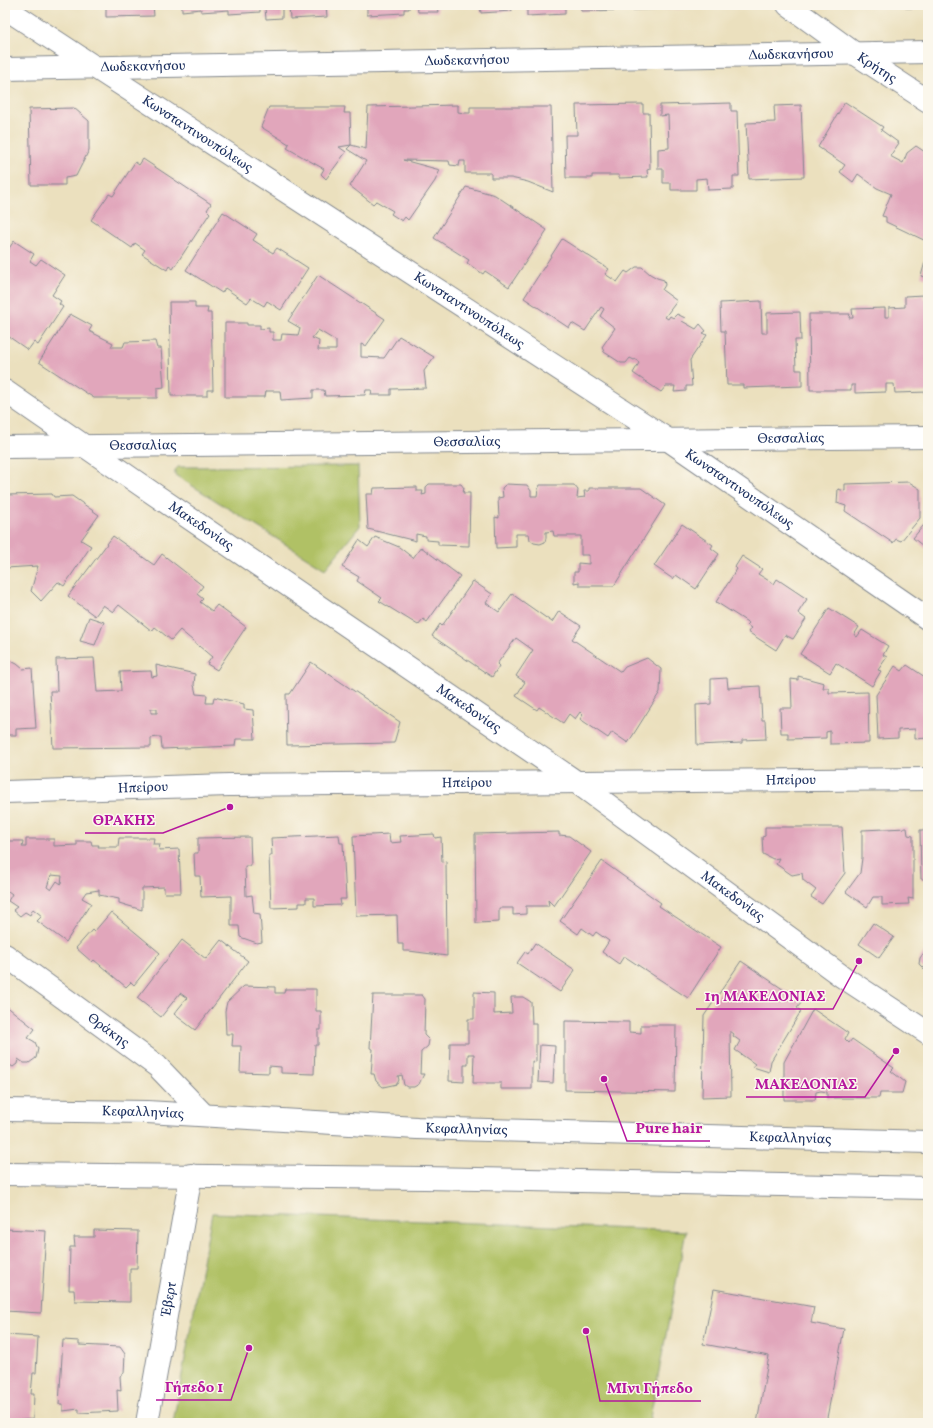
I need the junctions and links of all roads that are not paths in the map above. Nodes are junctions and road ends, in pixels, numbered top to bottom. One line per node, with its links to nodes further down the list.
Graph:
1 (788, 5): 4 (street, Κρήτης)
2 (5, 8): 5 (street, Κωνσταντινουπόλεως)
3 (928, 52): 4 (street, Δωδεκανήσου)
4 (854, 53): 5 (street, Δωδεκανήσου); 7 (street, Κρήτης)
5 (96, 68): 6 (street, Δωδεκανήσου); 10 (street, Κωνσταντινουπόλεως)
6 (5, 69)
7 (928, 101)
8 (5, 391): 11 (street, Μακεδονίας)
9 (928, 437): 10 (street, Θεσσαλίας)
10 (667, 439): 11 (street, Θεσσαλίας); 13 (street, Κωνσταντινουπόλεως)
11 (84, 445): 12 (street, Θεσσαλίας); 15 (street, Μακεδονίας)
12 (5, 447)
13 (928, 619)
14 (928, 779): 15 (street, Ηπείρου)
15 (575, 781): 16 (street, Ηπείρου); 18 (street, Μακεδονίας)
16 (5, 792)
17 (5, 955): 20 (street, Θράκης)
18 (928, 1033)
19 (5, 1110): 20 (street, Κεφαλληνίας)
20 (204, 1115): 21 (street, Κεφαλληνίας)
21 (928, 1142)
22 (5, 1174): 23 (street)
23 (192, 1175): 24 (street); 25 (street, Έβερτ)
24 (928, 1188)
25 (148, 1423)

